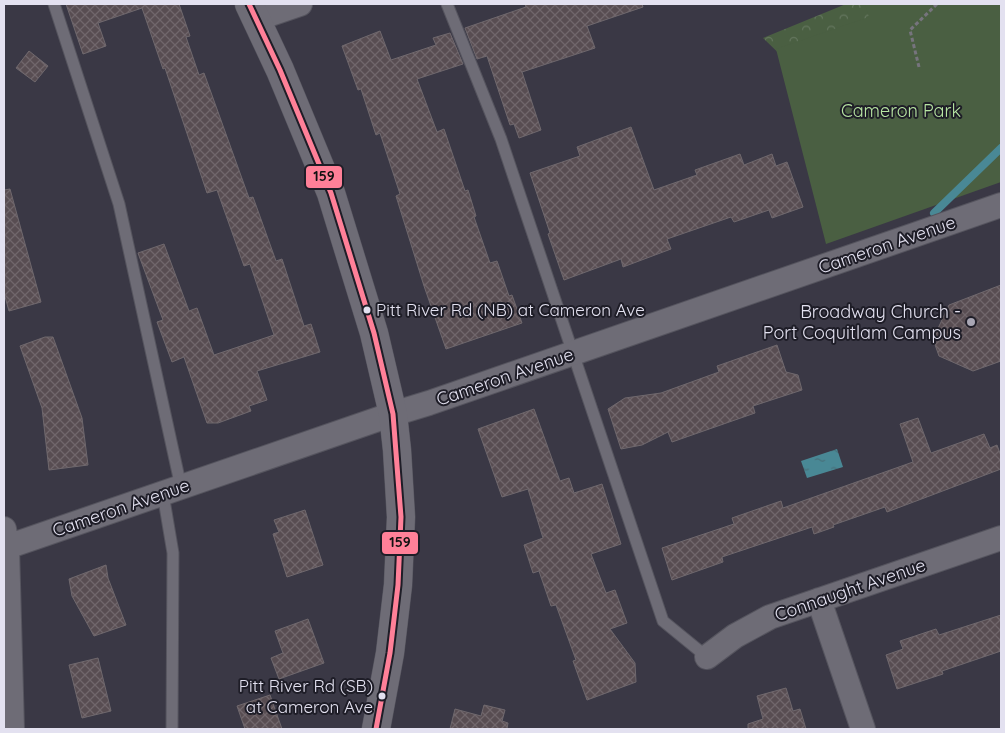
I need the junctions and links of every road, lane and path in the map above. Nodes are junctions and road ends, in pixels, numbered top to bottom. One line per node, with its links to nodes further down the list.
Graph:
1 (54, 4): 10 (lane)
2 (300, 4): 5 (street)
3 (448, 4): 8 (lane)
4 (937, 4): 6 (path)
5 (253, 12): 9 (main road)
6 (919, 67)
7 (1001, 205): 8 (street, Cameron Avenue)
8 (573, 353): 9 (street, Cameron Avenue); 14 (lane)
9 (392, 414): 10 (street, Cameron Avenue); 17 (main road)
10 (172, 490): 11 (street, Cameron Avenue); 16 (lane)
11 (5, 538): 15 (street)
12 (1001, 538): 13 (street, Connaught Avenue)
13 (819, 600): 14 (street, Connaught Avenue); 18 (street)
14 (707, 657)
15 (12, 729)
16 (172, 729)
17 (376, 729)
18 (863, 729)

